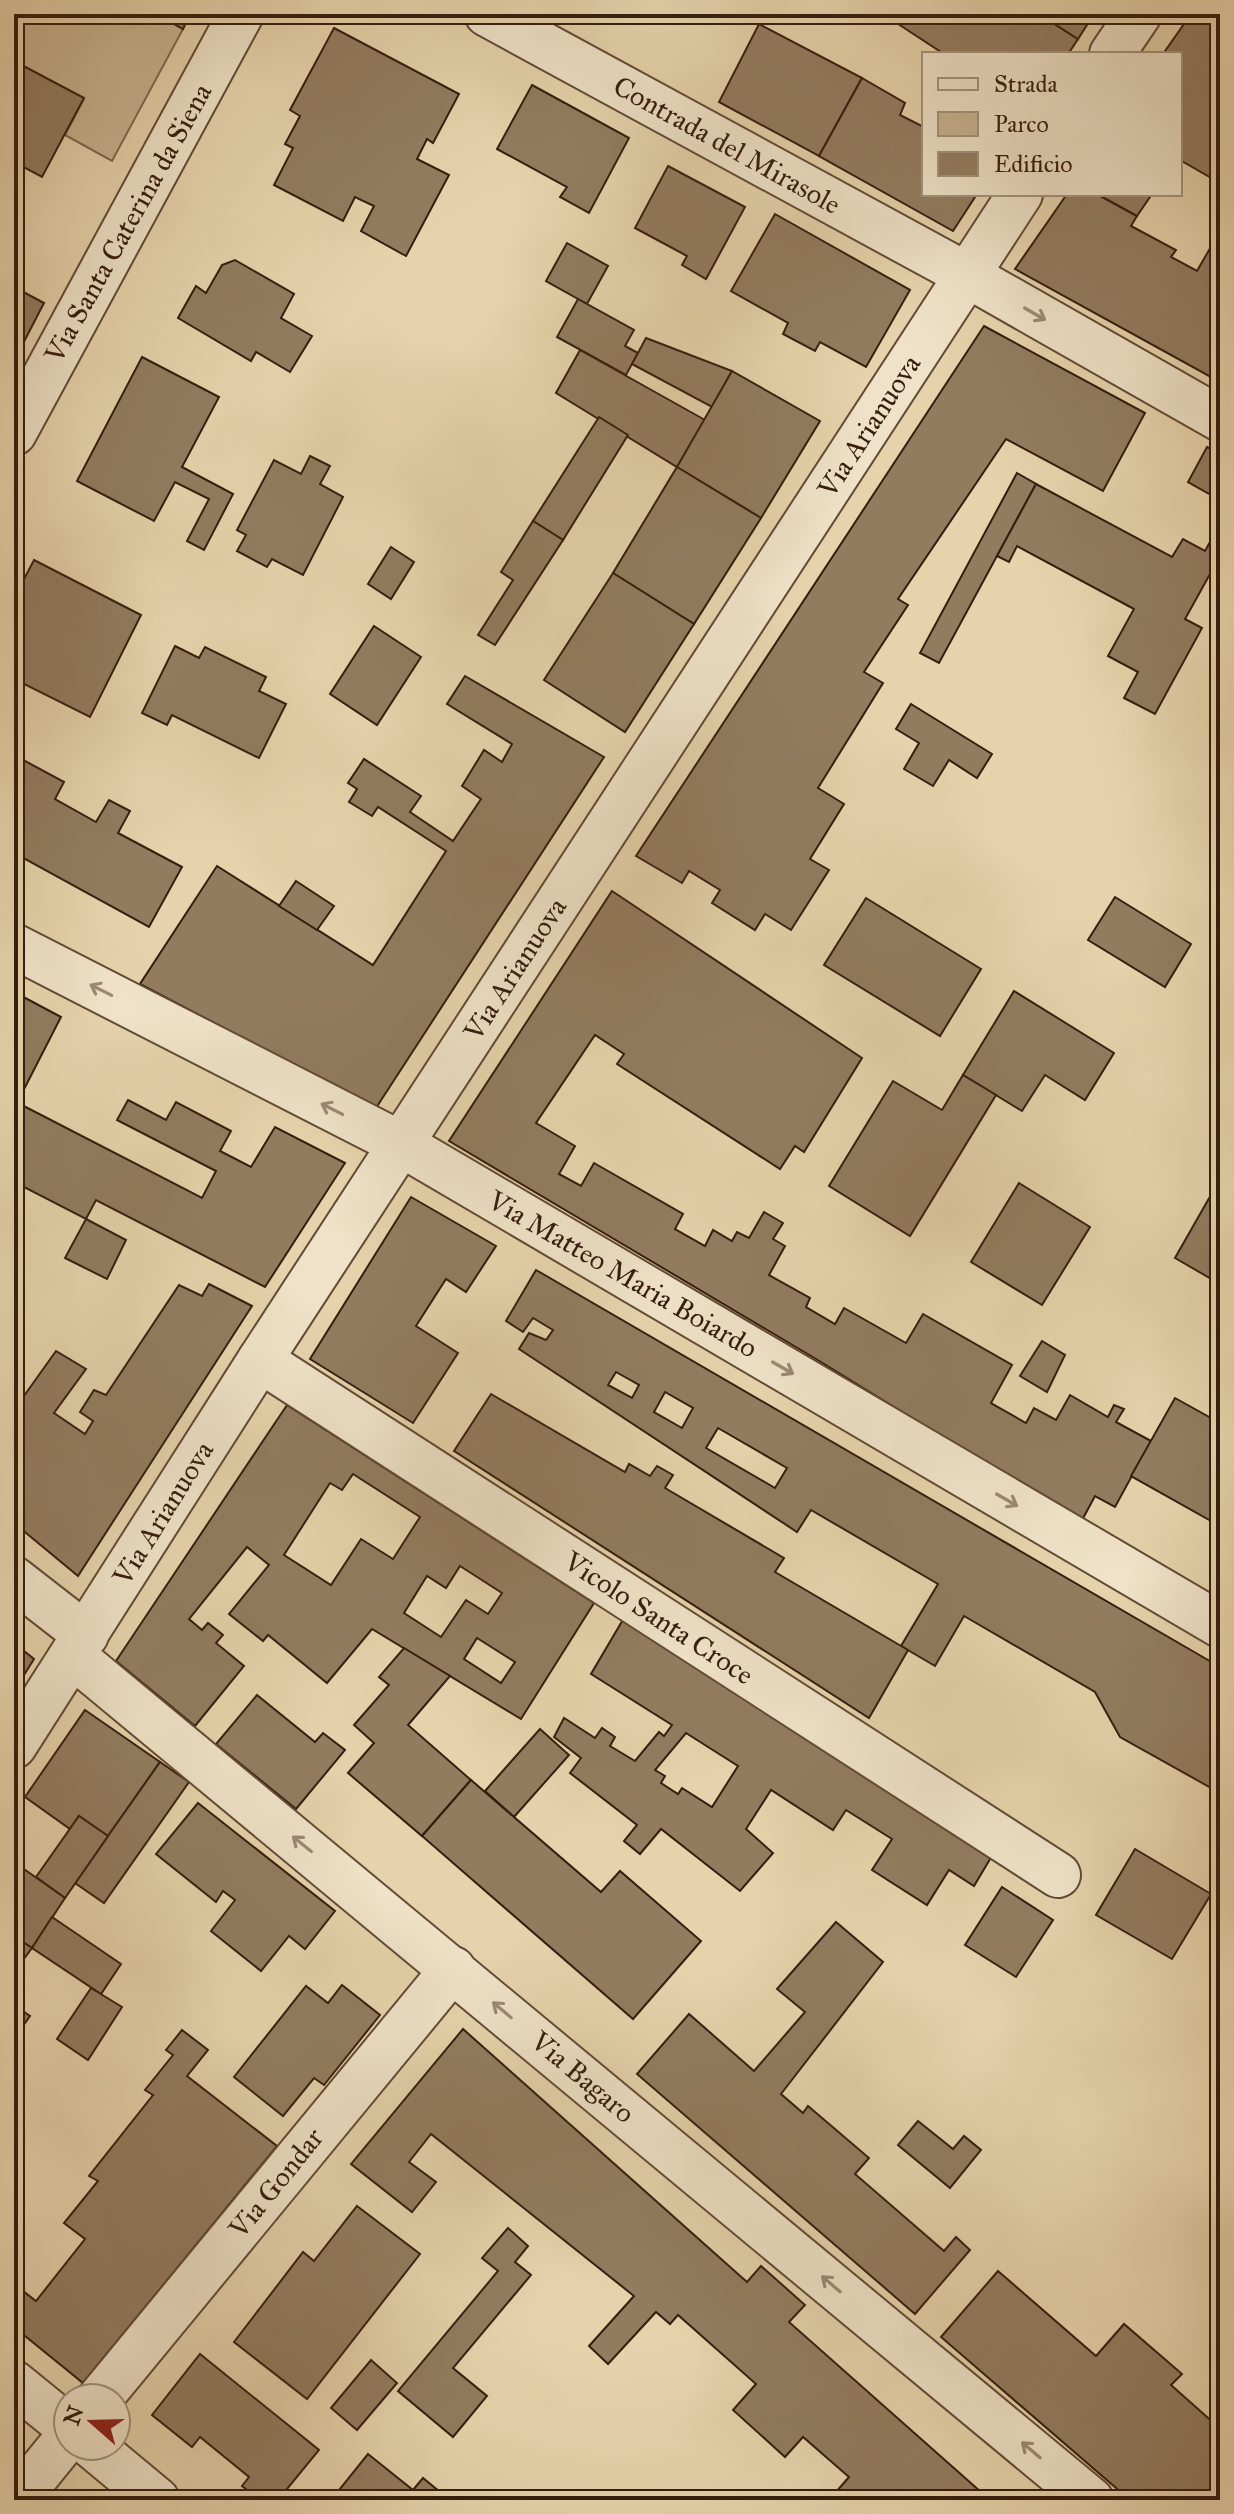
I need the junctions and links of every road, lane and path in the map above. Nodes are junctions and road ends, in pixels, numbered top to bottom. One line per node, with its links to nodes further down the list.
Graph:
1 (241, 14): 8 (street, Via Santa Caterina da Siena)
2 (487, 14): 6 (street, Contrada del Mirasole)
3 (1139, 14): 4 (street)
4 (1113, 52)
5 (1019, 196): 6 (street, Via Arianuova)
6 (967, 275): 7 (street, Contrada del Mirasole, one-way to 7); 10 (street, Via Arianuova)
7 (1220, 419)
8 (14, 433)
9 (14, 946): 10 (street, Via Matteo Maria Boiardo, one-way to 9)
10 (401, 1144): 11 (street, Via Arianuova); 13 (street, Via Matteo Maria Boiardo, one-way to 13)
11 (260, 1360): 14 (street, Via Arianuova); 16 (street, Vicolo Santa Croce)
12 (14, 1579): 14 (street, Via Bagaro)
13 (1220, 1625)
14 (79, 1645): 15 (street, Via Arianuova); 17 (street, Via Bagaro, one-way to 14)
15 (14, 1746)
16 (1058, 1875)
17 (453, 1969): 18 (street, Via Gondar); 25 (street, Via Bagaro, one-way to 17)
18 (113, 2382)
19 (14, 2383): 20 (street)
20 (52, 2414)
21 (52, 2457): 23 (street)
22 (111, 2462): 24 (street)
23 (17, 2500)
24 (157, 2500)
25 (1091, 2500)

